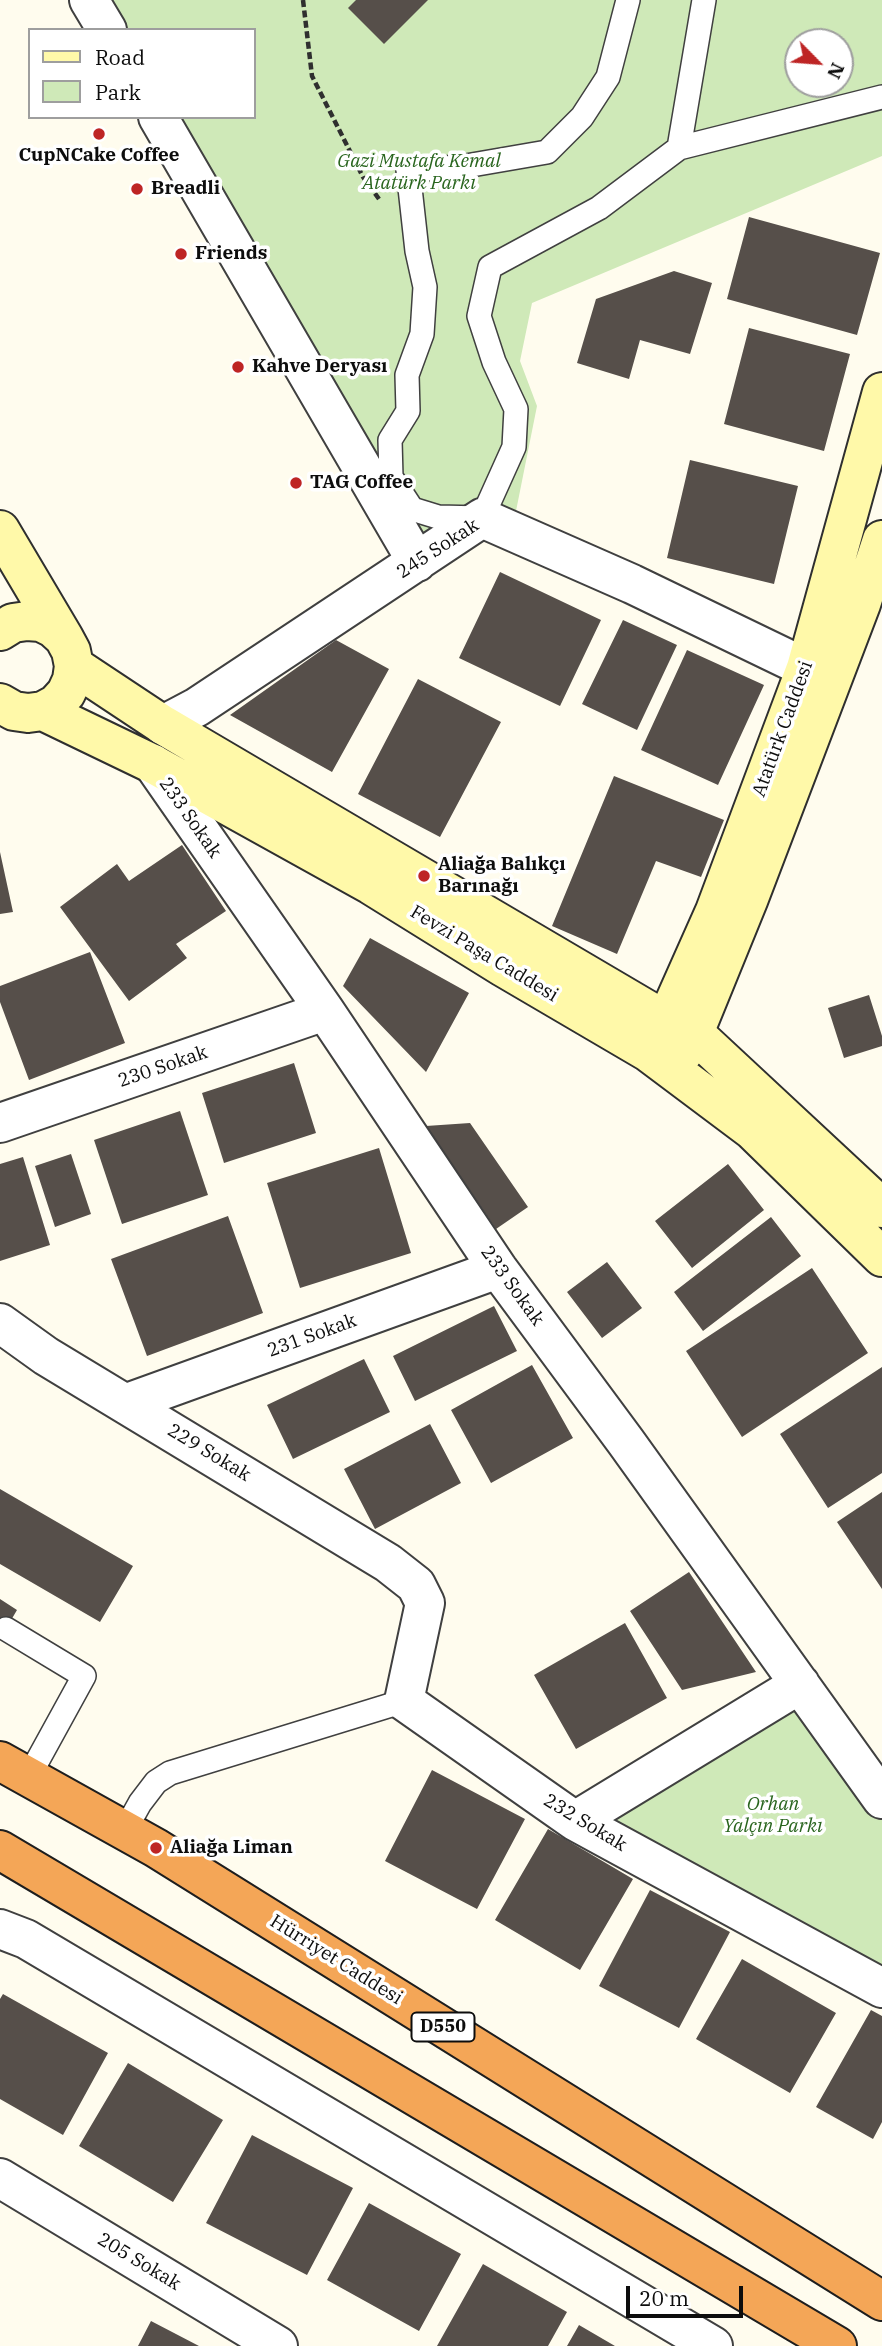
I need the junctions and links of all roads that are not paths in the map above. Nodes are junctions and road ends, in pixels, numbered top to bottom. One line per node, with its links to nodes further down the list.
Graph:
1 (89, 0): 4 (street)
2 (628, 0): 9 (lane)
3 (704, 0): 7 (lane)
4 (106, 28)
5 (882, 97): 7 (lane)
6 (159, 119): 12 (street)
7 (679, 148): 9 (lane)
8 (882, 392): 16 (street, Atatürk Caddesi)
9 (482, 518): 12 (street, 245 Sokak); 16 (street, 245 Sokak)
10 (0, 530): 15 (street)
11 (882, 540): 13 (street, Atatürk Caddesi)
12 (417, 562): 19 (street, 245 Sokak)
13 (872, 600): 22 (street, Atatürk Caddesi)
14 (0, 631): 15 (street, Fevzi Paşa Caddesi)
15 (69, 652): 18 (street); 19 (street, Fevzi Paşa Caddesi)
16 (806, 668): 22 (street, Atatürk Caddesi)
17 (0, 704): 18 (street, Fevzi Paşa Caddesi)
18 (43, 711): 20 (street, Fevzi Paşa Caddesi)
19 (163, 724): 22 (street, Fevzi Paşa Caddesi)
20 (153, 764): 21 (street, 233 Sokak); 22 (street, Fevzi Paşa Caddesi)
21 (325, 1011): 23 (street, 230 Sokak); 26 (street, 233 Sokak)
22 (670, 1044): 24 (street, Fevzi Paşa Caddesi); 25 (street, Fevzi Paşa Caddesi)
23 (0, 1123)
24 (882, 1208)
25 (882, 1257)
26 (498, 1269): 28 (street, 231 Sokak); 30 (street, 233 Sokak)
27 (0, 1323): 28 (street, 229 Sokak)
28 (127, 1403): 31 (street, 229 Sokak)
29 (6, 1629): 32 (lane)
30 (800, 1684): 33 (street, 233 Sokak); 34 (street)
31 (404, 1701): 34 (street, 232 Sokak); 35 (lane)
32 (14, 1769): 35 (highway, Hürriyet Caddesi / D550)
33 (882, 1799)
34 (575, 1821): 38 (street, 232 Sokak)
35 (125, 1830): 40 (highway, Hürriyet Caddesi / D550)
36 (0, 1850): 43 (highway)
37 (0, 1929): 42 (street)
38 (882, 1988)
39 (0, 2178): 41 (street, 205 Sokak)
40 (882, 2301)
41 (278, 2346)
42 (713, 2346)
43 (837, 2346)

